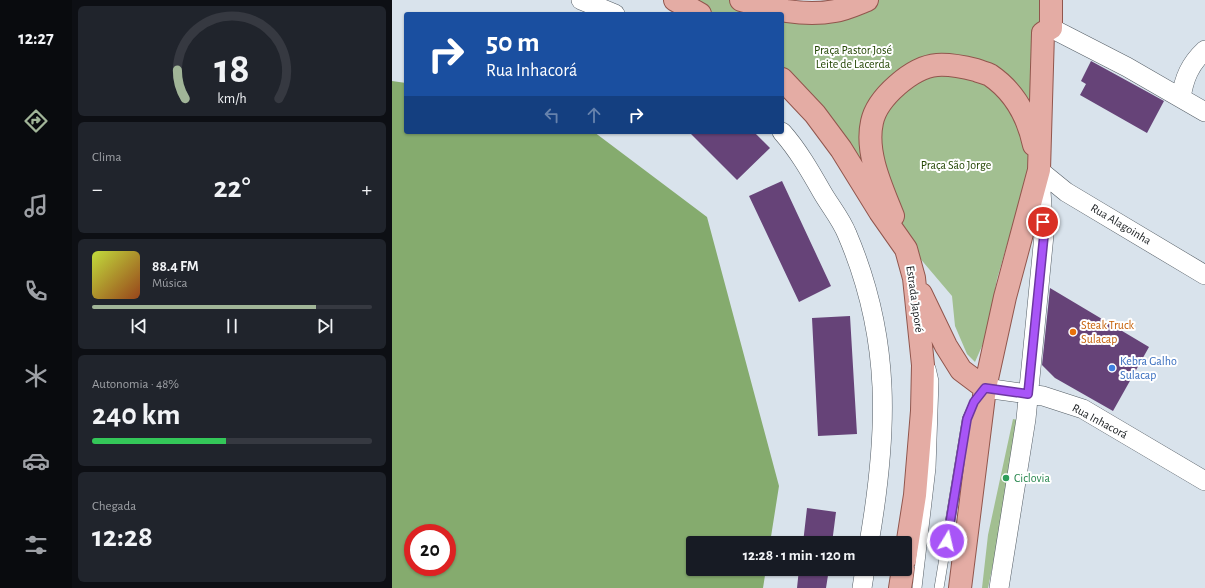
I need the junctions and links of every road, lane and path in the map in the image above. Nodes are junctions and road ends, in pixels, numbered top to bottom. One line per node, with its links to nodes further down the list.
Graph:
1 (581, 0): 6 (street)
2 (675, 0): 7 (main road)
3 (741, 0): 4 (main road)
4 (867, 0)
5 (1051, 0): 8 (main road)
6 (610, 12)
7 (696, 12)
8 (1051, 28): 11 (street); 14 (main road)
9 (1205, 50): 11 (street)
10 (784, 81): 15 (main road, Estrada Japoré)
11 (1181, 98): 12 (street)
12 (1205, 112)
13 (784, 134): 21 (street)
14 (1040, 170): 15 (main road); 16 (street, Rua Alagoinha); 18 (main road); 19 (street)
15 (906, 249): 17 (main road, Estrada Japoré)
16 (1205, 275)
17 (914, 278): 18 (main road); 22 (main road, Estrada Japoré); 27 (lane)
18 (985, 388): 19 (street, Rua Inhacorá); 28 (lane); 29 (main road)
19 (1028, 394): 20 (street, Rua Inhacorá); 30 (street)
20 (1205, 481)
21 (870, 536)
22 (909, 536)
23 (864, 576): 25 (street)
24 (902, 576): 26 (main road)
25 (862, 588)
26 (900, 588)
27 (917, 588)
28 (939, 588)
29 (960, 588)
30 (999, 588)

